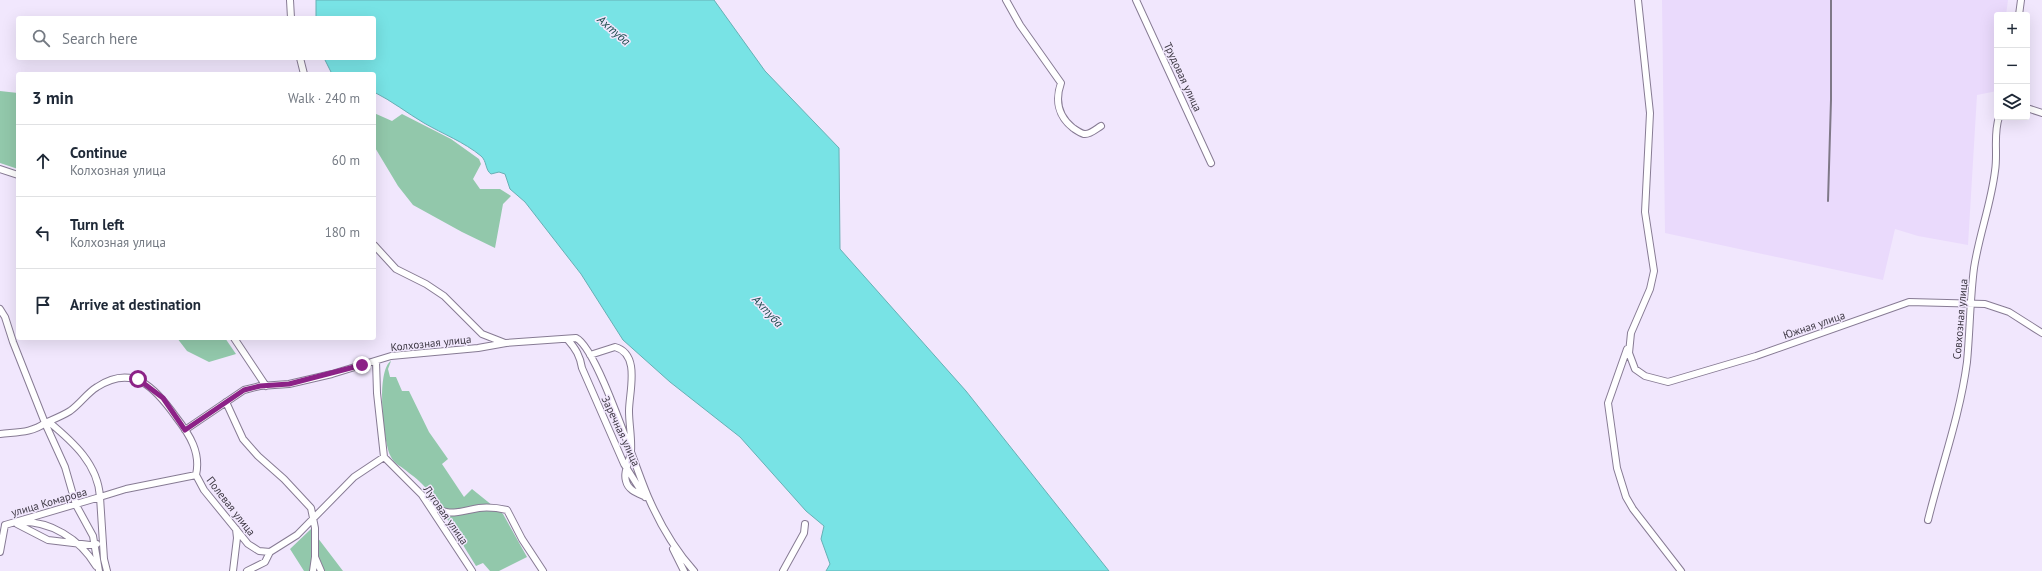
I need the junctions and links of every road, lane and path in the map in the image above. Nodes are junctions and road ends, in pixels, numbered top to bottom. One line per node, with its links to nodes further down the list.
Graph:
1 (290, 0): 7 (street)
2 (1006, 0): 13 (street)
3 (1136, 0): 14 (street, Трудовая улица)
4 (1638, 0): 24 (street)
5 (2021, 0): 6 (street)
6 (2019, 12)
7 (291, 16)
8 (300, 60): 9 (street)
9 (304, 72)
10 (2030, 109): 11 (street)
11 (2042, 113)
12 (1998, 120): 18 (street, Совхозная улица)
13 (1101, 126)
14 (1211, 163)
15 (0, 169): 16 (street)
16 (16, 174)
17 (376, 247): 23 (street, Колхозная улица)
18 (1970, 303): 20 (street, Южная улица); 24 (street, Южная улица); 42 (street, Совхозная улица)
19 (0, 309): 29 (street)
20 (2042, 333)
21 (235, 340): 27 (street)
22 (568, 340): 23 (street, Колхозная улица); 25 (street); 34 (street, Заречная улица)
23 (506, 344): 26 (street, Колхозная улица)
24 (1629, 345): 64 (street)
25 (590, 355): 32 (street); 32 (street)
26 (376, 361): 27 (street, Колхозная улица); 33 (street)
27 (266, 386): 28 (street, Колхозная улица)
28 (226, 402): 30 (street, Колхозная улица); 40 (street)
29 (47, 422): 30 (street); 31 (street); 37 (street); 39 (street)
30 (185, 430): 35 (street)
31 (0, 434)
32 (631, 453): 34 (street); 36 (street)
33 (384, 457): 38 (street, Луговая улица); 40 (street)
34 (627, 469): 36 (street, Заречная улица)
35 (196, 475): 37 (street, Полевая улица); 46 (street, Полевая улица)
36 (646, 496): 41 (street, Заречная улица)
37 (100, 497): 39 (street, улица Комарова); 47 (street, улица Комарова)
38 (427, 503): 59 (street, Луговая улица); 60 (street)
39 (76, 505): 43 (street, улица Комарова); 49 (street)
40 (313, 517): 51 (street); 52 (street)
41 (658, 519): 61 (street, Заречная улица); 62 (street)
42 (1928, 520)
43 (12, 523): 45 (street, улица Комарова); 48 (street); 48 (street)
44 (805, 524): 63 (street)
45 (2, 525): 50 (street, улица Комарова)
46 (236, 529): 51 (street, Полевая улица); 55 (street)
47 (103, 542): 49 (street); 54 (street, улица Комарова)
48 (77, 543): 49 (street); 53 (street)
49 (94, 544): 53 (street)
50 (0, 552)
51 (270, 552): 56 (street)
52 (315, 557): 57 (street); 58 (street)
53 (99, 571)
54 (107, 571)
55 (233, 571)
56 (247, 571)
57 (312, 571)
58 (321, 571)
59 (472, 571)
60 (543, 571)
61 (684, 571)
62 (694, 571)
63 (783, 571)
64 (1681, 571)

